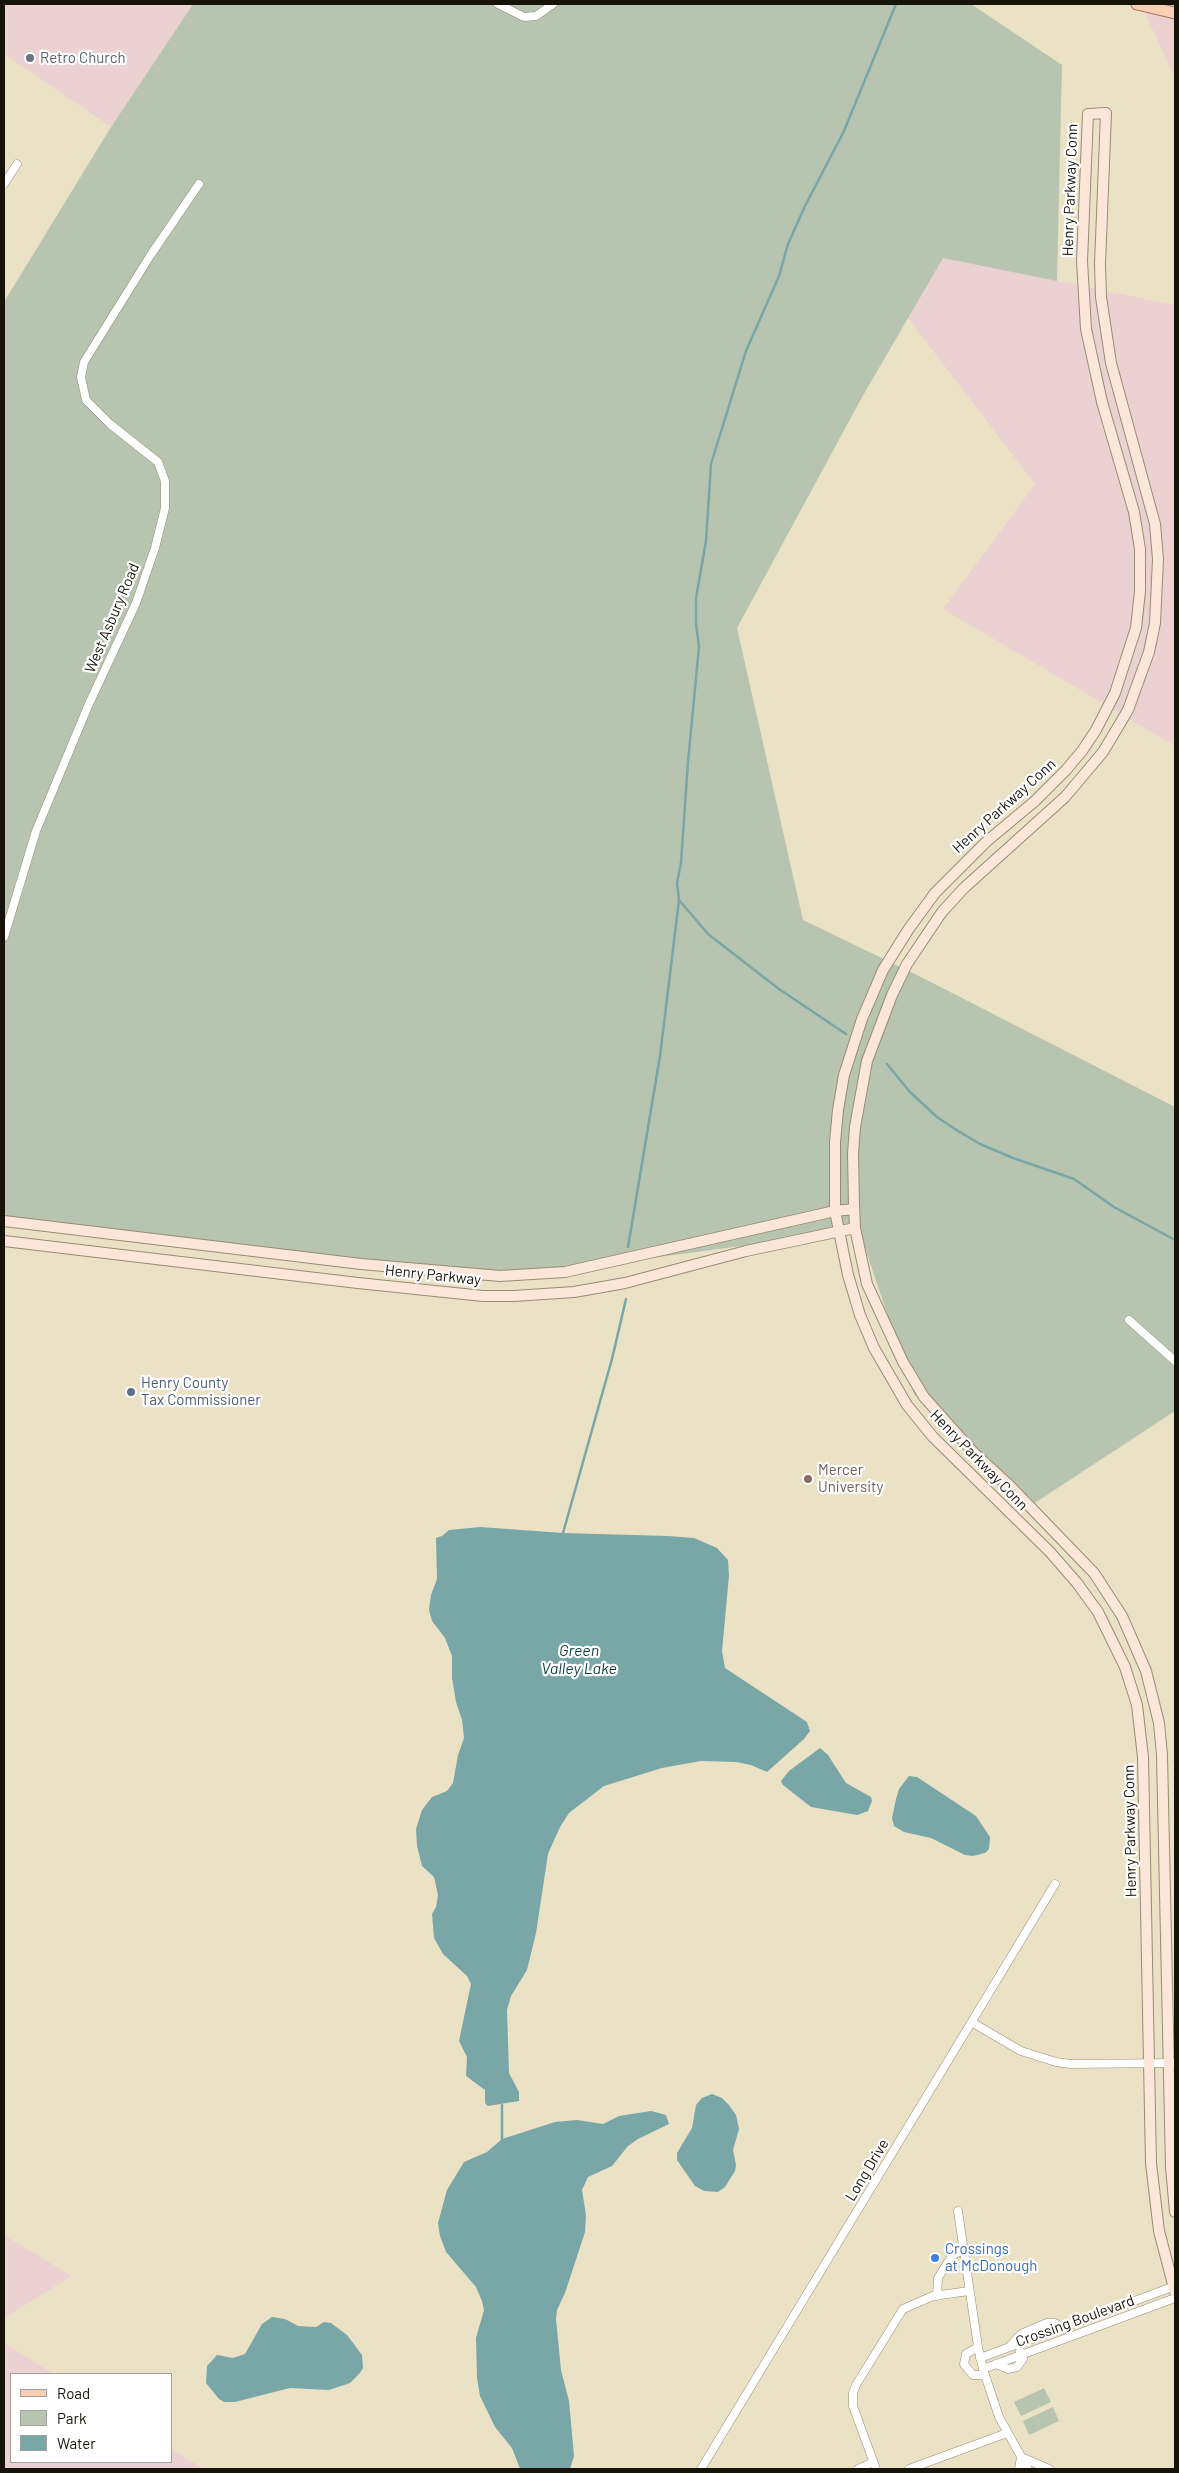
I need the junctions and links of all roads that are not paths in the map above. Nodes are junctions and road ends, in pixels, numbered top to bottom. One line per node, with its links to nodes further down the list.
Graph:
1 (498, 4): 2 (street)
2 (553, 4)
3 (1141, 4): 4 (main road)
4 (1175, 13)
5 (17, 164): 6 (street)
6 (4, 184)
7 (199, 184): 8 (street, West Asbury Road)
8 (4, 937)
9 (854, 1209): 10 (street, Henry Parkway); 10 (street, Henry Parkway Conn); 12 (street, Henry Parkway Conn)
10 (835, 1211): 11 (street, Henry Parkway); 13 (street, Henry Parkway Conn)
11 (4, 1221)
12 (855, 1228): 13 (street, Henry Parkway); 19 (street, Henry Parkway Conn)
13 (838, 1231): 14 (street, Henry Parkway); 20 (street, Henry Parkway Conn)
14 (4, 1241)
15 (1130, 1320): 16 (street)
16 (1175, 1361)
17 (1055, 1884): 18 (street, Long Drive)
18 (973, 2023): 20 (street); 44 (street, Long Drive)
19 (1171, 2063): 20 (street); 22 (street, Henry Parkway Conn)
20 (1149, 2064): 24 (street, Henry Parkway Conn)
21 (958, 2211): 23 (street)
22 (1175, 2212)
23 (963, 2249): 25 (street); 26 (street)
24 (1174, 2288): 28 (street, Crossing Boulevard)
25 (969, 2291): 26 (street); 35 (street)
26 (937, 2296): 43 (street)
27 (1175, 2298): 29 (street, Crossing Boulevard)
28 (1110, 2310): 29 (street); 30 (street, Crossing Boulevard)
29 (1114, 2321): 33 (street, Crossing Boulevard)
30 (1063, 2327): 31 (street, Crossing Boulevard); 32 (street, Crossing Boulevard); 33 (street)
31 (1034, 2328): 32 (street); 36 (street, Crossing Boulevard)
32 (1038, 2337): 34 (street, Crossing Boulevard); 37 (street)
33 (1067, 2338): 37 (street, Crossing Boulevard)
34 (1018, 2344): 36 (street, Crossing Boulevard); 38 (street)
35 (978, 2347): 39 (street); 40 (street)
36 (1009, 2347): 39 (street, Crossing Boulevard)
37 (1042, 2347): 38 (street, Crossing Boulevard)
38 (1021, 2354): 40 (street)
39 (980, 2358): 40 (street)
40 (984, 2372): 41 (street)
41 (1007, 2433): 42 (street); 46 (street)
42 (1021, 2457): 47 (street); 48 (street); 49 (street)
43 (874, 2466): 45 (street)
44 (701, 2469)
45 (858, 2469)
46 (908, 2469)
47 (1019, 2469)
48 (1028, 2469)
49 (1049, 2469)

